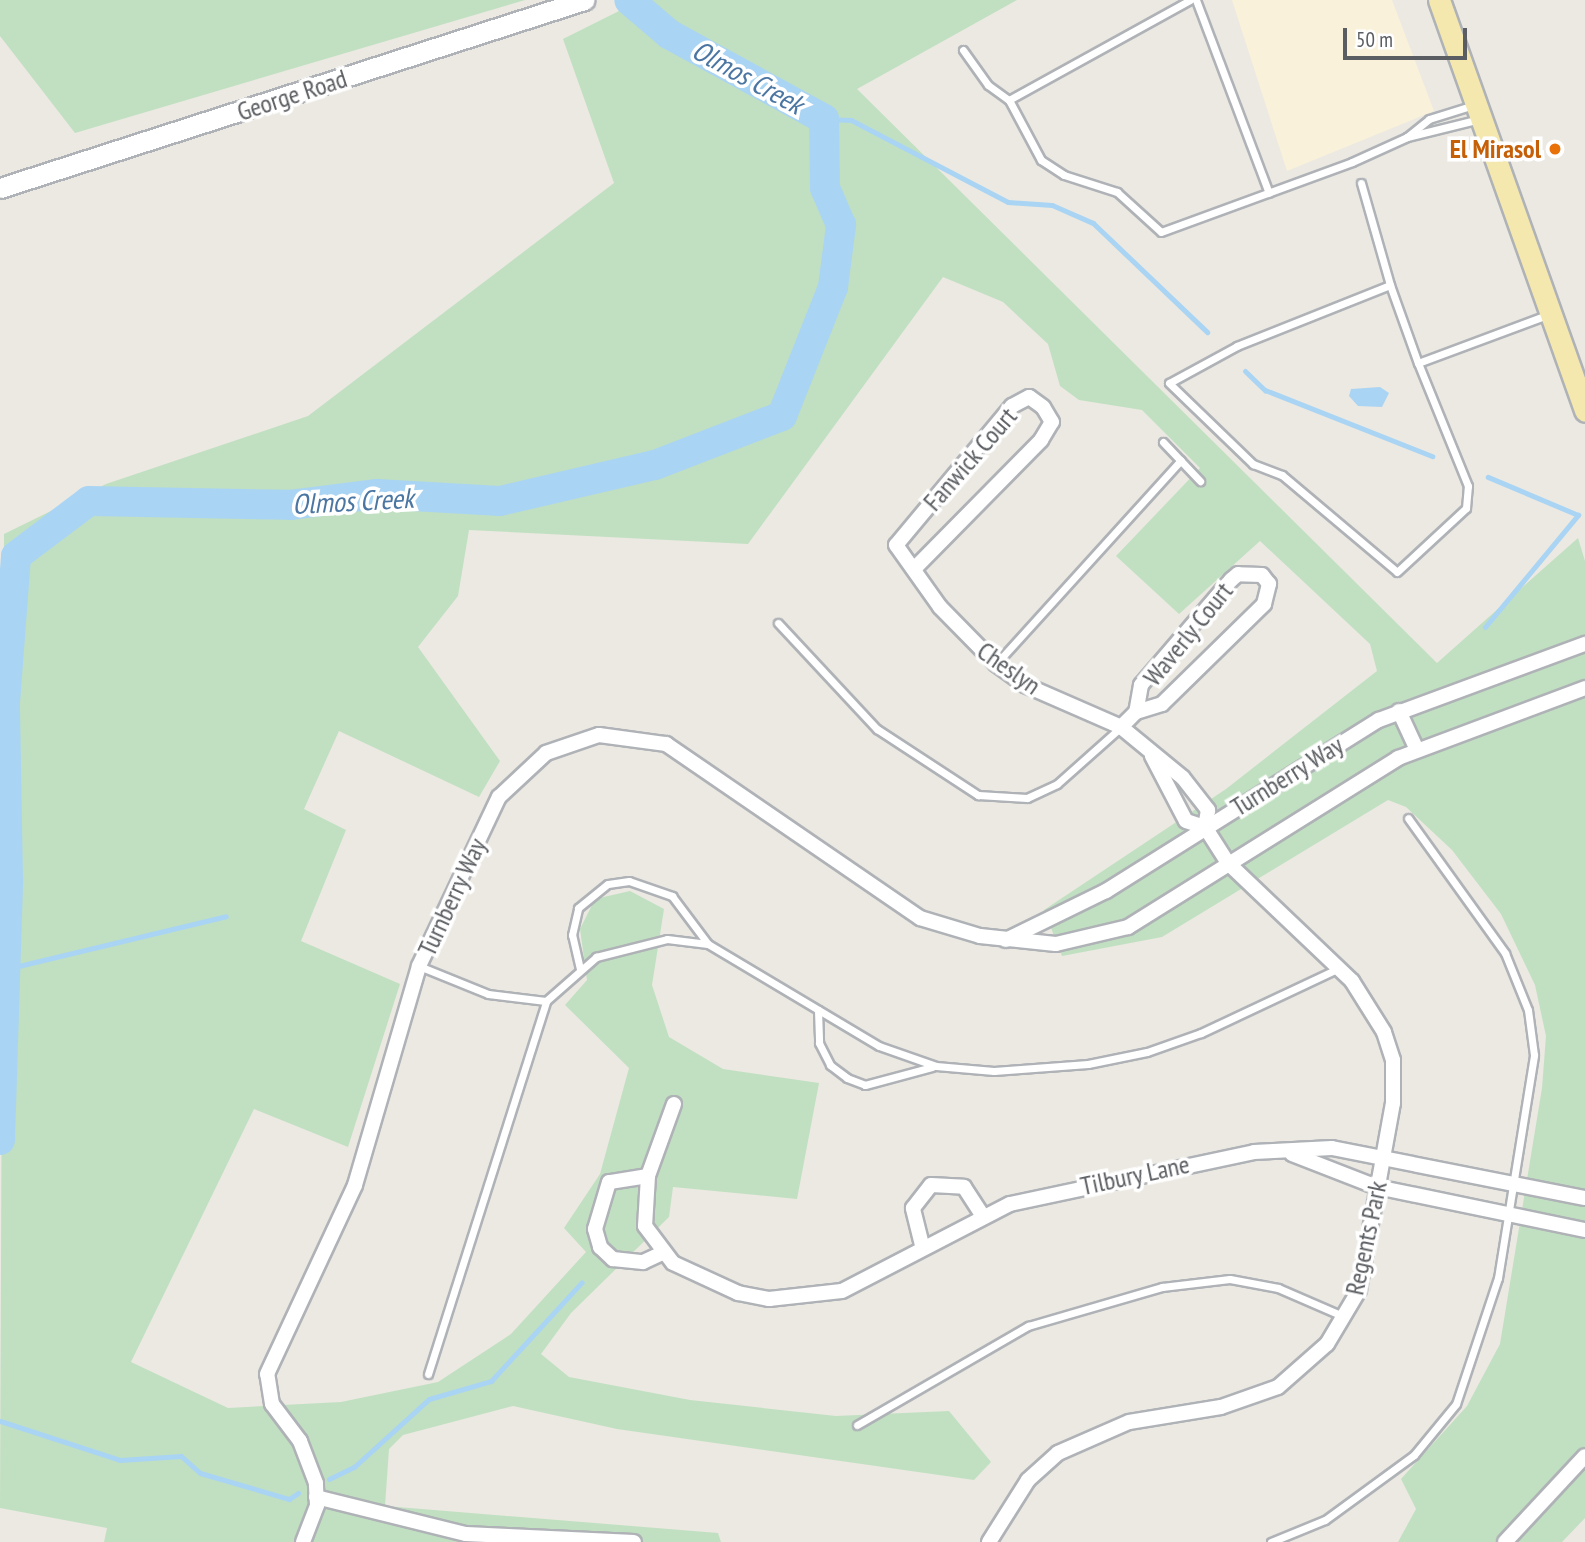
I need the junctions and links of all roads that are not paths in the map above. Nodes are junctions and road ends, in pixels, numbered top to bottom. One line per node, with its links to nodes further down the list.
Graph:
1 (584, 0): 10 (street, George Road)
2 (1190, 0): 6 (lane)
3 (1196, 0): 11 (lane)
4 (1439, 0): 7 (main road)
5 (963, 50): 6 (lane)
6 (1009, 100): 11 (lane)
7 (1480, 111): 8 (lane); 8 (lane); 13 (main road)
8 (1407, 137): 11 (lane)
9 (1361, 183): 12 (lane)
10 (0, 188)
11 (1269, 193)
12 (1390, 285): 14 (lane); 14 (lane)
13 (1551, 314): 14 (lane); 15 (main road)
14 (1418, 363)
15 (1585, 411)
16 (1163, 442): 17 (lane)
17 (1181, 460): 18 (lane); 23 (lane)
18 (1200, 481)
19 (896, 545): 20 (street, Cheslyn); 20 (street, Fanwick Court)
20 (915, 569): 23 (street, Cheslyn)
21 (778, 622): 27 (lane)
22 (1585, 643): 25 (street, Turnberry Way)
23 (996, 664): 27 (street, Cheslyn)
24 (1585, 688): 28 (street, Turnberry Way)
25 (1399, 711): 28 (street); 31 (street, Turnberry Way)
26 (1136, 712): 26 (street, Waverly Court); 27 (street, Waverly Court)
27 (1121, 727): 29 (street, Cheslyn)
28 (1417, 750): 32 (street, Turnberry Way)
29 (1152, 756): 31 (street, Cheslyn); 31 (street, Cheslyn)
30 (1408, 818): 45 (lane)
31 (1205, 827): 32 (street, Regents Park); 33 (street, Turnberry Way)
32 (1228, 863): 33 (street, Turnberry Way); 36 (street, Regents Park)
33 (1005, 941): 35 (street, Turnberry Way)
34 (708, 944): 37 (lane); 37 (lane); 39 (lane)
35 (419, 967): 38 (lane); 57 (street, Turnberry Way)
36 (1339, 968): 40 (lane); 43 (street, Regents Park)
37 (580, 969): 38 (lane)
38 (546, 1002): 54 (lane)
39 (818, 1010): 40 (lane); 40 (lane)
40 (936, 1066)
41 (674, 1104): 44 (street)
42 (1291, 1154): 43 (street, Tilbury Lane); 46 (street, Tilbury Lane); 49 (street, Tilbury Lane)
43 (1383, 1156): 45 (street, Tilbury Lane); 46 (street, Regents Park)
44 (648, 1176): 52 (street); 52 (street)
45 (1514, 1183): 47 (street, Tilbury Lane); 48 (lane)
46 (1377, 1187): 48 (street, Tilbury Lane); 53 (street, Regents Park)
47 (1585, 1198)
48 (1509, 1215): 50 (street, Tilbury Lane); 61 (lane)
49 (983, 1216): 51 (street, Tilbury Lane); 51 (street)
50 (1585, 1230)
51 (922, 1245): 52 (street, Tilbury Lane)
52 (660, 1254)
53 (1348, 1319): 55 (lane); 60 (street, Regents Park)
54 (428, 1374)
55 (857, 1425)
56 (1585, 1456): 62 (street)
57 (316, 1497): 58 (street, Turnberry Way); 59 (street)
58 (304, 1542)
59 (634, 1542)
60 (989, 1542)
61 (1271, 1542)
62 (1505, 1542)

